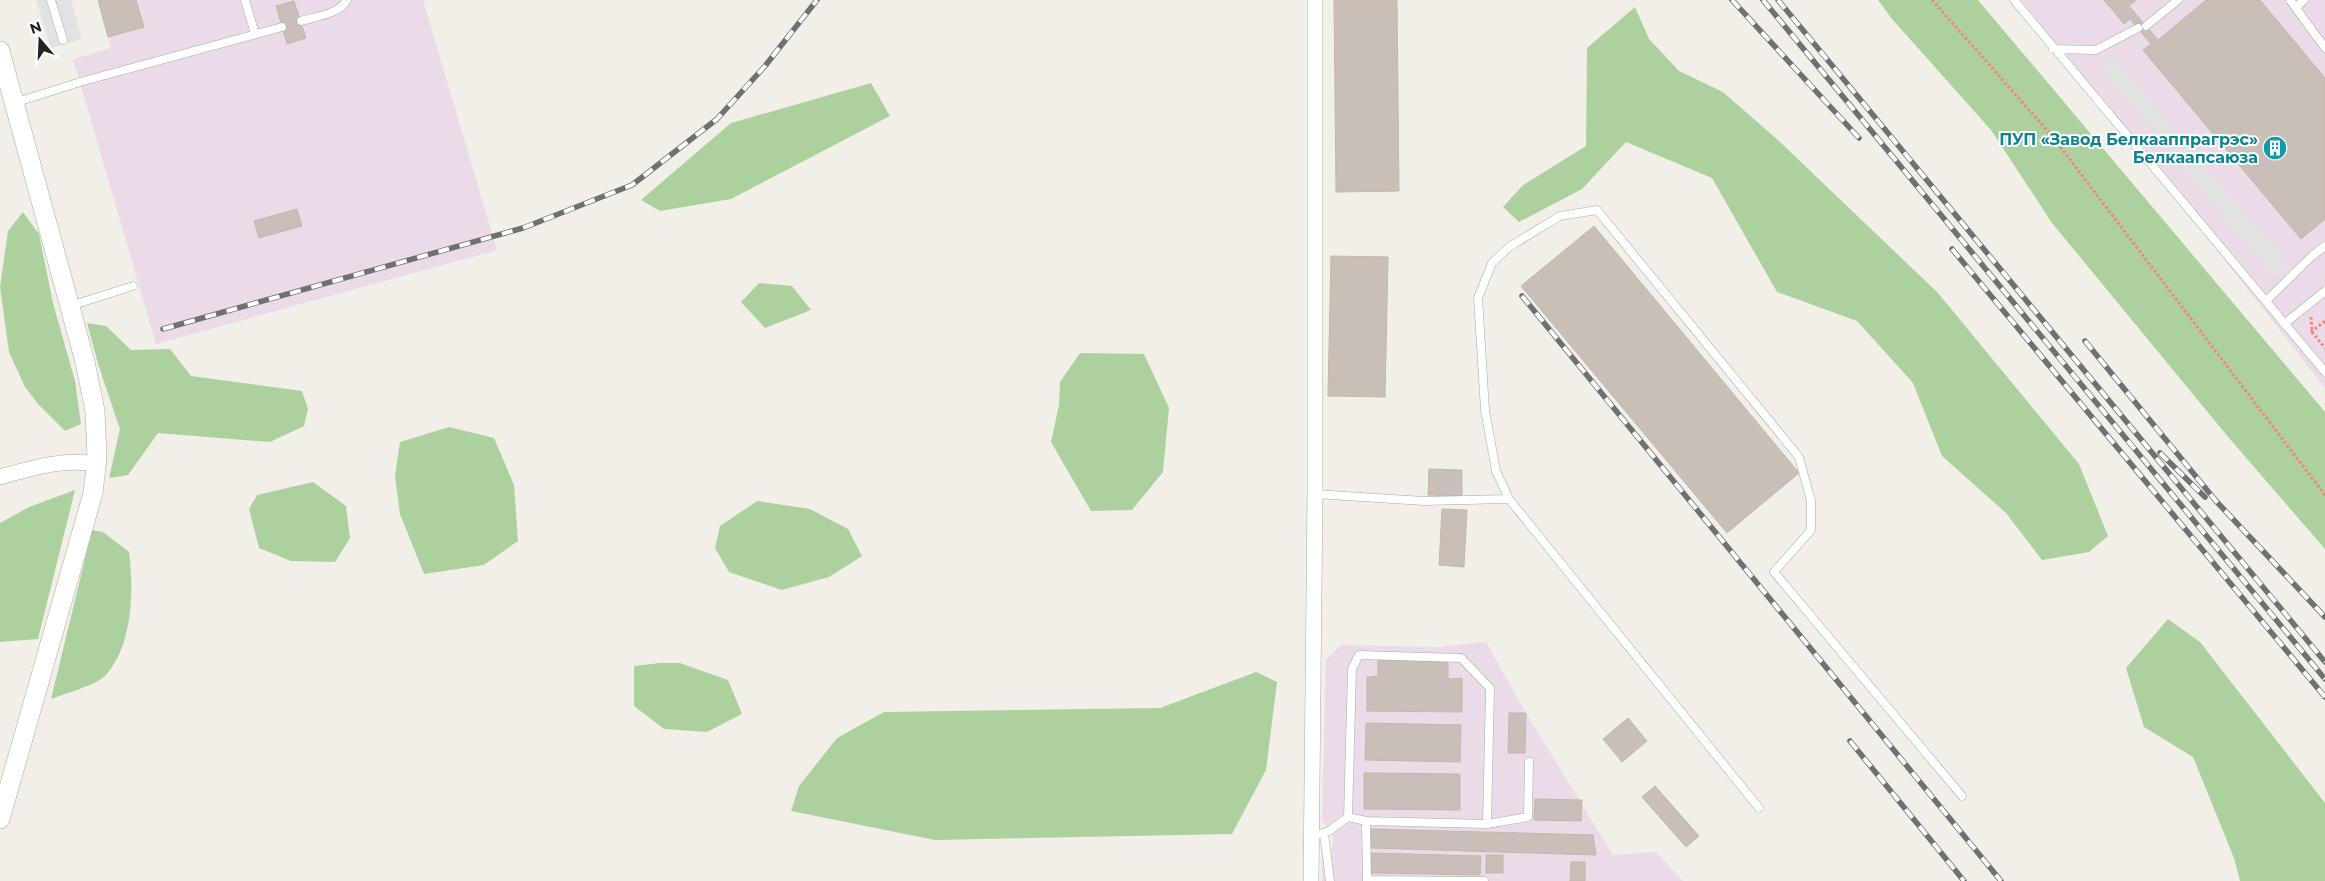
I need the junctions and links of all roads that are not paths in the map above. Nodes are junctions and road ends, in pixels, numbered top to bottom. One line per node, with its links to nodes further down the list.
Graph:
1 (51, 0): 15 (lane)
2 (245, 0): 14 (lane)
3 (347, 0): 10 (lane)
4 (1315, 0): 29 (street)
5 (2014, 0): 17 (lane)
6 (2178, 0): 11 (lane)
7 (2290, 0): 9 (lane)
8 (2304, 0): 9 (lane)
9 (2296, 7): 16 (lane)
10 (300, 21)
11 (2146, 26)
12 (282, 27): 14 (lane)
13 (2138, 28): 17 (lane)
14 (255, 34): 19 (lane)
15 (63, 40)
16 (2325, 48)
17 (2053, 49): 23 (lane)
18 (0, 52): 19 (street)
19 (14, 103): 24 (street)
20 (2325, 246): 23 (lane)
21 (133, 286): 24 (lane)
22 (2325, 291): 25 (lane)
23 (2266, 301): 25 (lane)
24 (70, 306): 27 (street)
25 (2284, 324): 26 (lane)
26 (2325, 372)
27 (96, 464): 28 (street); 35 (street)
28 (0, 477)
29 (1315, 494): 30 (lane); 38 (street)
30 (1509, 499): 32 (lane); 33 (lane)
31 (1528, 762): 37 (lane)
32 (1962, 796)
33 (1759, 808)
34 (1348, 817): 36 (lane); 37 (lane); 38 (lane)
35 (0, 819)
36 (1366, 821): 37 (lane); 41 (lane)
37 (1487, 824)
38 (1318, 835): 39 (street); 40 (lane)
39 (1311, 881)
40 (1330, 881)
41 (1367, 881): 42 (lane)
42 (1484, 881)

